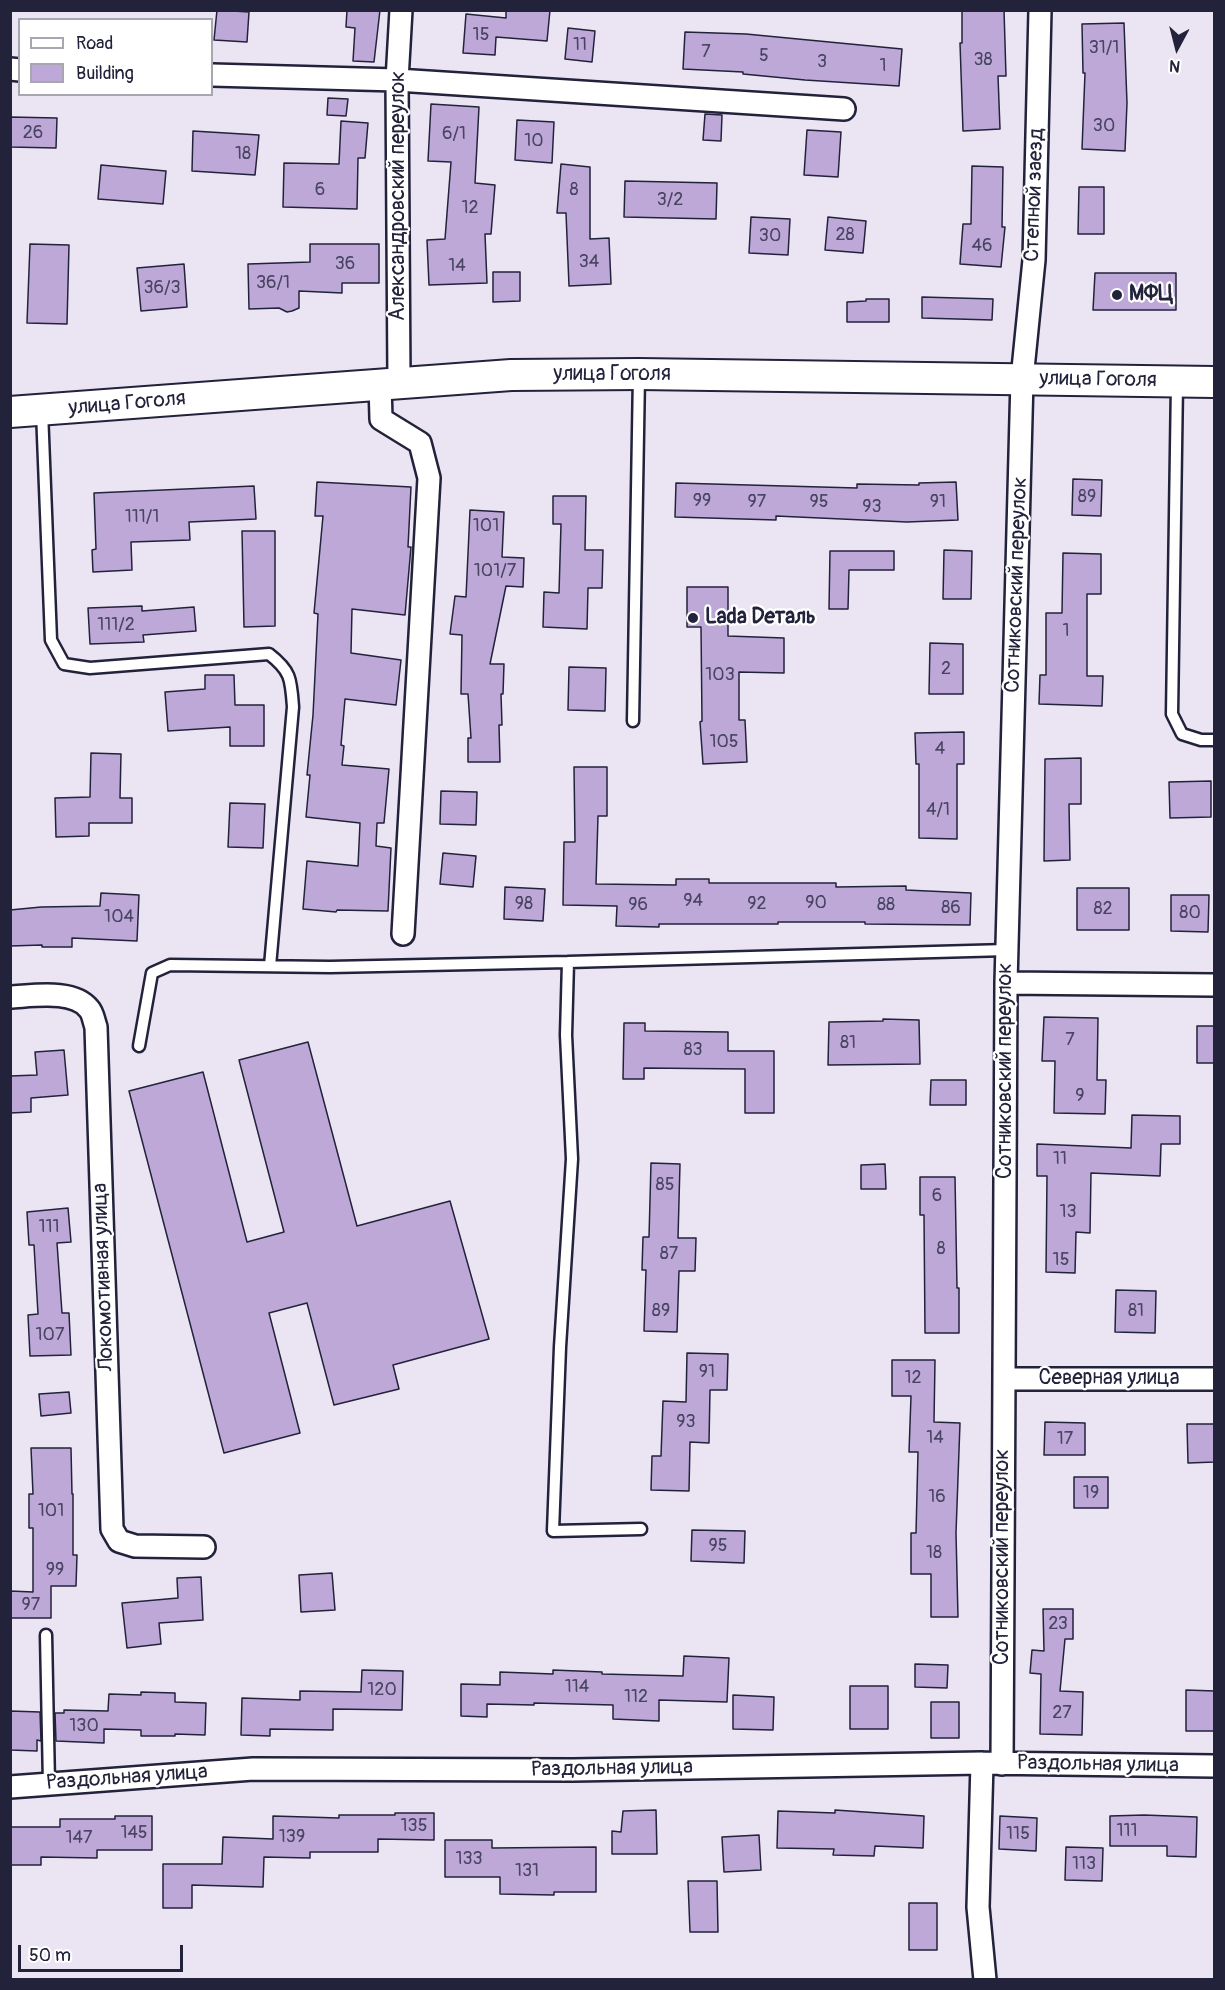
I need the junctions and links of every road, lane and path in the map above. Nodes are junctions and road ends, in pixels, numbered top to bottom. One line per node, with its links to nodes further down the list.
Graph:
1 (401, 10): 4 (street, Александровский переулок)
2 (1040, 10): 7 (street, Степной заезд)
3 (213, 75): 4 (street)
4 (397, 80): 5 (street); 10 (street, Александровский переулок)
5 (844, 109)
6 (639, 374): 7 (main road, улица Гоголя); 10 (main road, улица Гоголя); 13 (lane)
7 (1022, 378): 8 (main road, улица Гоголя); 16 (street, Сотниковский переулок)
8 (1177, 381): 9 (main road, улица Гоголя); 14 (lane)
9 (1215, 382)
10 (389, 383): 11 (main road, улица Гоголя); 15 (street, Александровский переулок)
11 (42, 410): 12 (main road, улица Гоголя); 18 (lane)
12 (10, 412)
13 (633, 721)
14 (1215, 740)
15 (403, 934)
16 (1007, 950): 17 (lane); 19 (street, Сотниковский переулок)
17 (568, 962): 18 (lane); 25 (lane)
18 (270, 966): 22 (lane)
19 (1006, 983): 20 (street); 23 (street, Сотниковский переулок)
20 (1215, 985)
21 (10, 997): 26 (street, Локомотивная улица)
22 (138, 1046)
23 (1004, 1379): 24 (street, Северная улица); 28 (street, Сотниковский переулок)
24 (1215, 1379)
25 (641, 1529)
26 (204, 1547)
27 (46, 1635): 30 (lane)
28 (992, 1764): 29 (street, Раздольная улица); 30 (street, Раздольная улица); 32 (street, Сотниковский переулок)
29 (1215, 1766)
30 (49, 1784): 31 (street, Раздольная улица)
31 (10, 1786)
32 (985, 1980)

